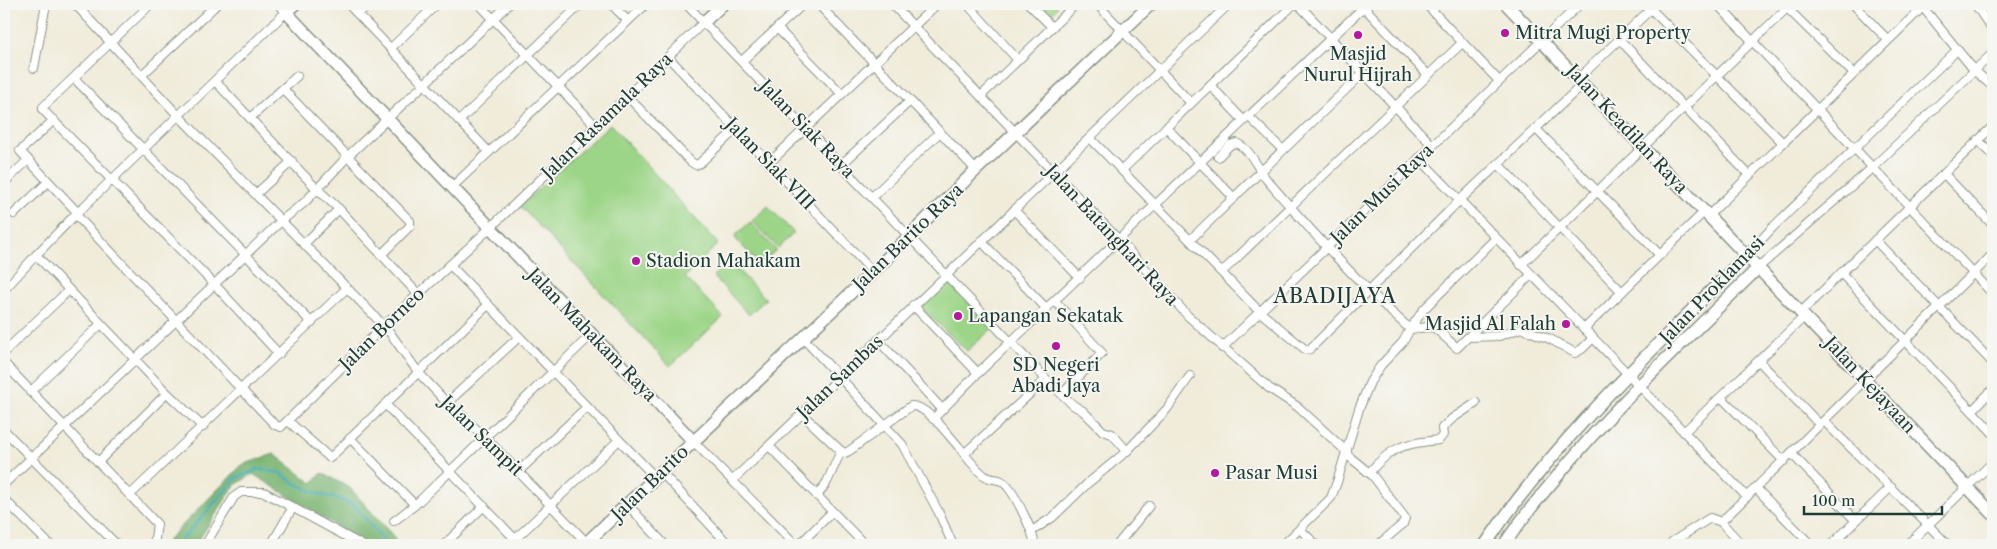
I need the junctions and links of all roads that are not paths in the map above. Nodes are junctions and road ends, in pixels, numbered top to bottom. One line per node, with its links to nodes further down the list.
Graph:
1 (46, 4): 62 (street)
2 (77, 4): 52 (street, Jalan Sampit)
3 (151, 4): 52 (street)
4 (217, 4): 67 (street)
5 (295, 4): 37 (street)
6 (348, 4): 38 (street)
7 (369, 4): 38 (street)
8 (437, 4): 54 (street)
9 (479, 4): 39 (street)
10 (509, 4): 39 (street)
11 (581, 4): 57 (street)
12 (611, 4): 40 (street)
13 (646, 4): 40 (street)
14 (686, 4): 41 (street, Jalan Siak Raya)
15 (724, 4): 41 (street, Jalan Rasamala Raya)
16 (803, 4): 44 (street)
17 (818, 4): 61 (street)
18 (892, 4): 42 (street, Jalan Batanghari Raya)
19 (937, 4): 42 (street)
20 (968, 4): 59 (street)
21 (1029, 4): 43 (street)
22 (1076, 4): 43 (street)
23 (1097, 4): 45 (street)
24 (1151, 4): 45 (street, Jalan Barito Raya)
25 (1229, 4): 64 (street, Jalan Sambas)
26 (1296, 4): 47 (street); 76 (street)
27 (1426, 4): 53 (street)
28 (1506, 4): 49 (street, Jalan Keadilan Raya)
29 (1580, 4): 49 (street, Jalan Musi Raya)
30 (1716, 4): 51 (street)
31 (1853, 4): 50 (street)
32 (1975, 4): 46 (street)
33 (1364, 5): 47 (street); 68 (street)
34 (1787, 5): 51 (street); 66 (street)
35 (1922, 5): 50 (street); 55 (street)
36 (1654, 6): 48 (street); 70 (street)
37 (282, 8): 72 (street); 91 (street, Jalan Mahakam Raya)
38 (358, 14): 54 (street)
39 (493, 19): 57 (street); 75 (street)
40 (628, 22): 78 (street)
41 (704, 22): 58 (street, Jalan Rasamala Raya); 60 (street, Jalan Siak Raya)
42 (914, 26): 61 (street); 82 (street, Jalan Batanghari Raya)
43 (1052, 27): 59 (street)
44 (777, 28): 60 (street); 80 (street)
45 (1122, 31): 64 (street); 101 (street, Jalan Barito Raya)
46 (1993, 31)
47 (1330, 37): 65 (street); 90 (street)
48 (1619, 39): 74 (street); 86 (street)
49 (1542, 40): 73 (street, Jalan Musi Raya); 74 (street, Jalan Keadilan Raya)
50 (1888, 40): 66 (street)
51 (1754, 41): 70 (street); 87 (street)
52 (111, 42): 67 (street, Jalan Sampit); 71 (street)
53 (1462, 43): 68 (street); 73 (street)
54 (392, 48): 75 (street)
55 (1957, 50): 63 (street); 108 (street, Jalan Proklamasi)
56 (1993, 53): 63 (street, Jalan Proklamasi)
57 (527, 55): 78 (street); 93 (street)
58 (668, 57): 81 (street, Jalan Rasamala Raya); 98 (street, Jalan Siak VIII)
59 (1018, 60): 82 (street)
60 (742, 62): 97 (street, Jalan Siak Raya)
61 (875, 63): 80 (street); 83 (street)
62 (34, 68)
63 (1974, 70): 77 (street); 121 (street, Jalan Proklamasi)
64 (1159, 71): 84 (street); 102 (street, Jalan Sambas)
65 (1364, 73): 85 (street); 109 (street)
66 (1853, 73): 87 (street)
67 (142, 75): 88 (street, Jalan Sampit)
68 (1428, 75): 85 (street)
69 (297, 76): 79 (street)
70 (1716, 76): 86 (street); 104 (street)
71 (74, 78): 92 (street); 107 (street)
72 (215, 81): 88 (street); 89 (street)
73 (1499, 81): 105 (street, Jalan Musi Raya)
74 (1581, 81): 99 (street); 106 (street, Jalan Keadilan Raya)
75 (424, 84): 91 (street); 93 (street)
76 (1210, 85): 84 (street); 90 (street)
77 (1993, 87)
78 (559, 88): 94 (street); 110 (street)
79 (283, 89): 89 (street); 112 (street)
80 (842, 94): 97 (street)
81 (627, 96): 94 (street, Jalan Rasamala Raya); 98 (street)
82 (981, 96): 101 (street, Jalan Batanghari Raya)
83 (910, 100): 100 (street); 120 (street)
84 (1191, 103): 96 (street)
85 (1396, 107): 105 (street); 139 (street)
86 (1684, 108): 106 (street); 127 (street)
87 (1817, 108): 104 (street); 108 (street)
88 (179, 116): 107 (street); 134 (street, Jalan Sampit)
89 (250, 118): 116 (street)
90 (1245, 118): 109 (street); 117 (street)
91 (386, 119): 112 (street); 131 (street, Jalan Mahakam Raya)
92 (54, 120): 115 (street); 128 (street)
93 (459, 121): 110 (street)
94 (596, 126): 148 (street, Jalan Rasamala Raya)
95 (1993, 126): 103 (street)
96 (1166, 127): 117 (street); 123 (street)
97 (806, 128): 118 (street); 120 (street, Jalan Siak Raya)
98 (736, 129): 118 (street, Jalan Siak VIII)
99 (1536, 129): 119 (street); 133 (street)
100 (940, 132): 122 (street); 135 (street)
101 (1016, 132): 122 (street, Jalan Barito Raya); 124 (street, Jalan Batanghari Raya)
102 (1090, 138): 123 (street); 124 (street, Jalan Sambas)
103 (1978, 140): 111 (street); 126 (street)
104 (1782, 142): 127 (street)
105 (1432, 146): 114 (street, Jalan Musi Raya)
106 (1643, 147): 133 (street); 143 (street, Jalan Keadilan Raya)
107 (145, 149): 128 (street); 158 (street)
108 (1854, 149): 121 (street); 163 (street, Jalan Proklamasi)
109 (1282, 150): 125 (street)
110 (489, 152): 131 (street)
111 (1993, 155)
112 (348, 156): 132 (street); 161 (street)
113 (1218, 157): 125 (street)
114 (1419, 158): 137 (street); 157 (street, Jalan Musi Raya)
115 (28, 161): 129 (street); 130 (street)
116 (292, 161): 132 (street); 134 (street)
117 (1200, 162): 136 (street); 138 (street)
118 (769, 163): 167 (street, Jalan Siak VIII)
119 (1498, 164): 137 (street); 149 (street)
120 (841, 165): 135 (street, Jalan Siak Raya)
121 (1872, 168): 140 (street); 166 (street, Jalan Proklamasi)
122 (976, 170): 150 (street, Jalan Barito Raya)
123 (1122, 170): 138 (street)
124 (1054, 172): 142 (street, Jalan Sambas); 152 (street, Jalan Batanghari Raya)
125 (1260, 172): 136 (street); 139 (street)
126 (1944, 174): 140 (street); 147 (street)
127 (1749, 175): 143 (street)
128 (112, 180): 145 (street); 174 (street)
129 (48, 182): 144 (street); 145 (street)
130 (4, 183)
131 (452, 187): 148 (street, Jalan Mahakam Raya)
132 (316, 188): 141 (street); 146 (street)
133 (1597, 191): 149 (street); 162 (street)
134 (256, 194): 146 (street, Jalan Sampit)
135 (872, 197): 150 (street, Jalan Siak Raya)
136 (1234, 198): 153 (street)
137 (1460, 200): 151 (street); 178 (street)
138 (1155, 204): 152 (street); 153 (street)
139 (1290, 206): 157 (street); 168 (street)
140 (1909, 207): 154 (street); 171 (street)
141 (340, 209): 156 (street); 161 (street)
142 (1014, 210): 155 (street, Jalan Sambas); 173 (street)
143 (1707, 213): 162 (street); 163 (street, Jalan Keadilan Raya)
144 (14, 214)
145 (77, 214): 160 (street); 189 (street)
146 (281, 221): 156 (street, Jalan Sampit); 158 (street)
147 (1993, 225)
148 (490, 228): 164 (street, Jalan Borneo); 195 (street, Jalan Mahakam Raya)
149 (1560, 228): 165 (street); 179 (street)
150 (909, 236): 167 (street, Jalan Barito Raya); 170 (street, Jalan Siak Raya)
151 (1495, 239): 165 (street); 193 (street)
152 (1119, 240): 173 (street); 203 (street, Jalan Batanghari Raya)
153 (1190, 240): 168 (street)
154 (1875, 240): 169 (street); 185 (street)
155 (981, 241): 170 (street, Jalan Sambas); 186 (street)
156 (304, 244): 175 (street, Jalan Sampit)
157 (1327, 246): 178 (street); 187 (street, Jalan Musi Raya)
158 (247, 254): 174 (street); 190 (street)
159 (1993, 254): 171 (street)
160 (36, 255): 176 (street); 177 (street)
161 (381, 255): 180 (street)
162 (1660, 255): 179 (street)
163 (1746, 256): 166 (street, Jalan Kejayaan); 213 (street, Jalan Proklamasi)
164 (450, 265): 180 (street, Jalan Borneo); 183 (street)
165 (1521, 265): 172 (street)
166 (1758, 268): 188 (street, Jalan Kejayaan); 218 (street, Jalan Proklamasi)
167 (873, 272): 198 (street, Jalan Barito Raya)
168 (1222, 272): 187 (street)
169 (1841, 273): 188 (street); 201 (street)
170 (946, 274): 184 (street, Jalan Sambas); 202 (street, Jalan Siak Raya)
171 (1973, 274): 181 (street); 185 (street)
172 (1531, 275): 194 (street); 197 (street)
173 (1080, 278): 182 (street)
174 (215, 285): 189 (street); 205 (street)
175 (347, 288): 190 (street); 192 (street, Jalan Sampit)
176 (4, 290)
177 (69, 290): 191 (street); 204 (street)
178 (1368, 291): 187 (street); 193 (street)
179 (1622, 292): 194 (street)
180 (418, 294): 192 (street, Jalan Borneo)
181 (1993, 294)
182 (1055, 301): 186 (street); 223 (street)
183 (488, 305): 196 (street); 210 (street)
184 (913, 306): 200 (street, Jalan Sambas); 212 (street)
185 (1940, 307): 201 (street); 209 (street)
186 (1047, 309): 202 (street)
187 (1260, 312): 203 (street, Jalan Musi Raya)
188 (1803, 314): 207 (street); 217 (street, Jalan Kejayaan)
189 (177, 321): 206 (street); 219 (street)
190 (312, 323): 205 (street)
191 (101, 324): 206 (street); 221 (street)
192 (384, 326): 210 (street, Jalan Sampit); 233 (street, Jalan Borneo)
193 (1410, 329): 197 (street); 248 (street)
194 (1584, 329): 199 (street)
195 (591, 335): 211 (street); 244 (street, Jalan Mahakam Raya)
196 (519, 337): 211 (street); 225 (street)
197 (1468, 337): 199 (street)
198 (803, 338): 215 (street); 244 (street, Jalan Barito Raya)
199 (1593, 338): 213 (street)
200 (878, 340): 215 (street, Jalan Sambas); 229 (street)
201 (1906, 340): 217 (street); 230 (street)
202 (1012, 342): 212 (street); 216 (street, Jalan Siak Raya)
203 (1222, 348): 248 (street, Jalan Batanghari Raya)
204 (4, 352)
205 (279, 354): 219 (street)
206 (136, 359): 222 (street); 237 (street)
207 (1759, 361): 224 (street); 234 (street)
208 (4, 363): 221 (street)
209 (1993, 363)
210 (418, 372): 225 (street, Jalan Sampit); 227 (street)
211 (553, 372): 228 (street); 241 (street)
212 (978, 373): 229 (street)
213 (1628, 375): 218 (street); 261 (street, Jalan Proklamasi)
214 (1190, 376): 247 (street)
215 (840, 377): 231 (street, Jalan Sambas); 235 (street)
216 (1046, 379): 223 (street, Jalan Siak Raya); 250 (street)
217 (1865, 380): 234 (street); 263 (street, Jalan Kejayaan)
218 (1638, 386): 239 (street); 267 (street, Jalan Proklamasi)
219 (242, 389): 233 (street, Jalan Borneo); 236 (street)
220 (1993, 389): 230 (street)
221 (30, 392): 237 (street)
222 (168, 394): 236 (street); 253 (street)
223 (1062, 394): 247 (street, Jalan Siak Raya)
224 (1721, 397): 239 (street); 252 (street)
225 (447, 403): 241 (street, Jalan Sampit)
226 (1476, 403): 257 (street)
227 (385, 404): 242 (street); 256 (street)
228 (587, 408): 243 (street); 255 (street)
229 (942, 409): 232 (street)
230 (1972, 410): 240 (street)
231 (802, 414): 245 (street, Jalan Sambas); 246 (street)
232 (933, 420): 235 (street); 250 (street)
233 (288, 421): 242 (street)
234 (1822, 423): 249 (street); 262 (street)
235 (884, 424): 246 (street); 299 (street)
236 (203, 427): 265 (street)
237 (63, 428): 251 (street); 253 (street)
238 (4, 430): 251 (street)
239 (1684, 432): 268 (street)
240 (1993, 433)
241 (484, 436): 255 (street, Jalan Sampit); 256 (street)
242 (350, 438): 271 (street)
243 (618, 440): 258 (street); 270 (street)
244 (694, 442): 258 (street, Jalan Barito); 259 (street)
245 (769, 446): 259 (street, Jalan Sambas); 266 (street)
246 (841, 451): 266 (street)
247 (1127, 451): 283 (street)
248 (1347, 453): 257 (street, Jalan Batanghari Raya); 282 (street)
249 (1791, 453): 252 (street); 279 (street)
250 (964, 454): 283 (street)
251 (31, 459): 260 (street); 288 (street)
252 (1784, 460): 264 (street)
253 (98, 462): 265 (street)
254 (1993, 462): 263 (street)
255 (519, 471): 270 (street, Jalan Sampit)
256 (450, 472): 271 (street); 273 (street)
257 (1369, 473): 304 (street, Jalan Batanghari Raya)
258 (659, 476): 272 (street, Jalan Barito); 296 (street)
259 (733, 480): 297 (street)
260 (4, 484)
261 (1528, 487): 267 (street); 305 (street, Jalan Proklamasi)
262 (1891, 487): 279 (street); 281 (street)
263 (1967, 487): 277 (street, Jalan Kejayaan); 281 (street)
264 (1756, 488): 268 (street); 308 (street)
265 (130, 494): 289 (street)
266 (817, 496): 276 (street)
267 (1540, 496): 306 (street, Jalan Proklamasi)
268 (1747, 497): 280 (street)
269 (4, 498): 287 (street)
270 (551, 504): 284 (street); 286 (street, Jalan Sampit)
271 (415, 505): 278 (street)
272 (628, 505): 286 (street, Jalan Barito); 295 (street)
273 (484, 506): 284 (street); 293 (street)
274 (1149, 506): 301 (street)
275 (293, 507): 290 (street); 291 (street); 292 (street)
276 (832, 512): 297 (street); 298 (street)
277 (1993, 514)
278 (394, 521)
279 (1856, 521): 309 (street)
280 (1721, 522): 285 (street); 307 (street)
281 (1928, 525): 310 (street); 311 (street)
282 (1300, 530): 302 (street); 303 (street)
283 (1032, 531): 300 (street)
284 (515, 539): 294 (street)
285 (1672, 542)
286 (588, 544)
287 (50, 545)
288 (117, 545)
289 (154, 545)
290 (205, 545)
291 (270, 545)
292 (362, 545)
293 (444, 545)
294 (508, 545)
295 (665, 545)
296 (729, 545)
297 (797, 545)
298 (864, 545)
299 (953, 545)
300 (1034, 545)
301 (1118, 545)
302 (1283, 545)
303 (1316, 545)
304 (1378, 545)
305 (1485, 545)
306 (1504, 545)
307 (1742, 545)
308 (1811, 545)
309 (1831, 545)
310 (1907, 545)
311 (1948, 545)

